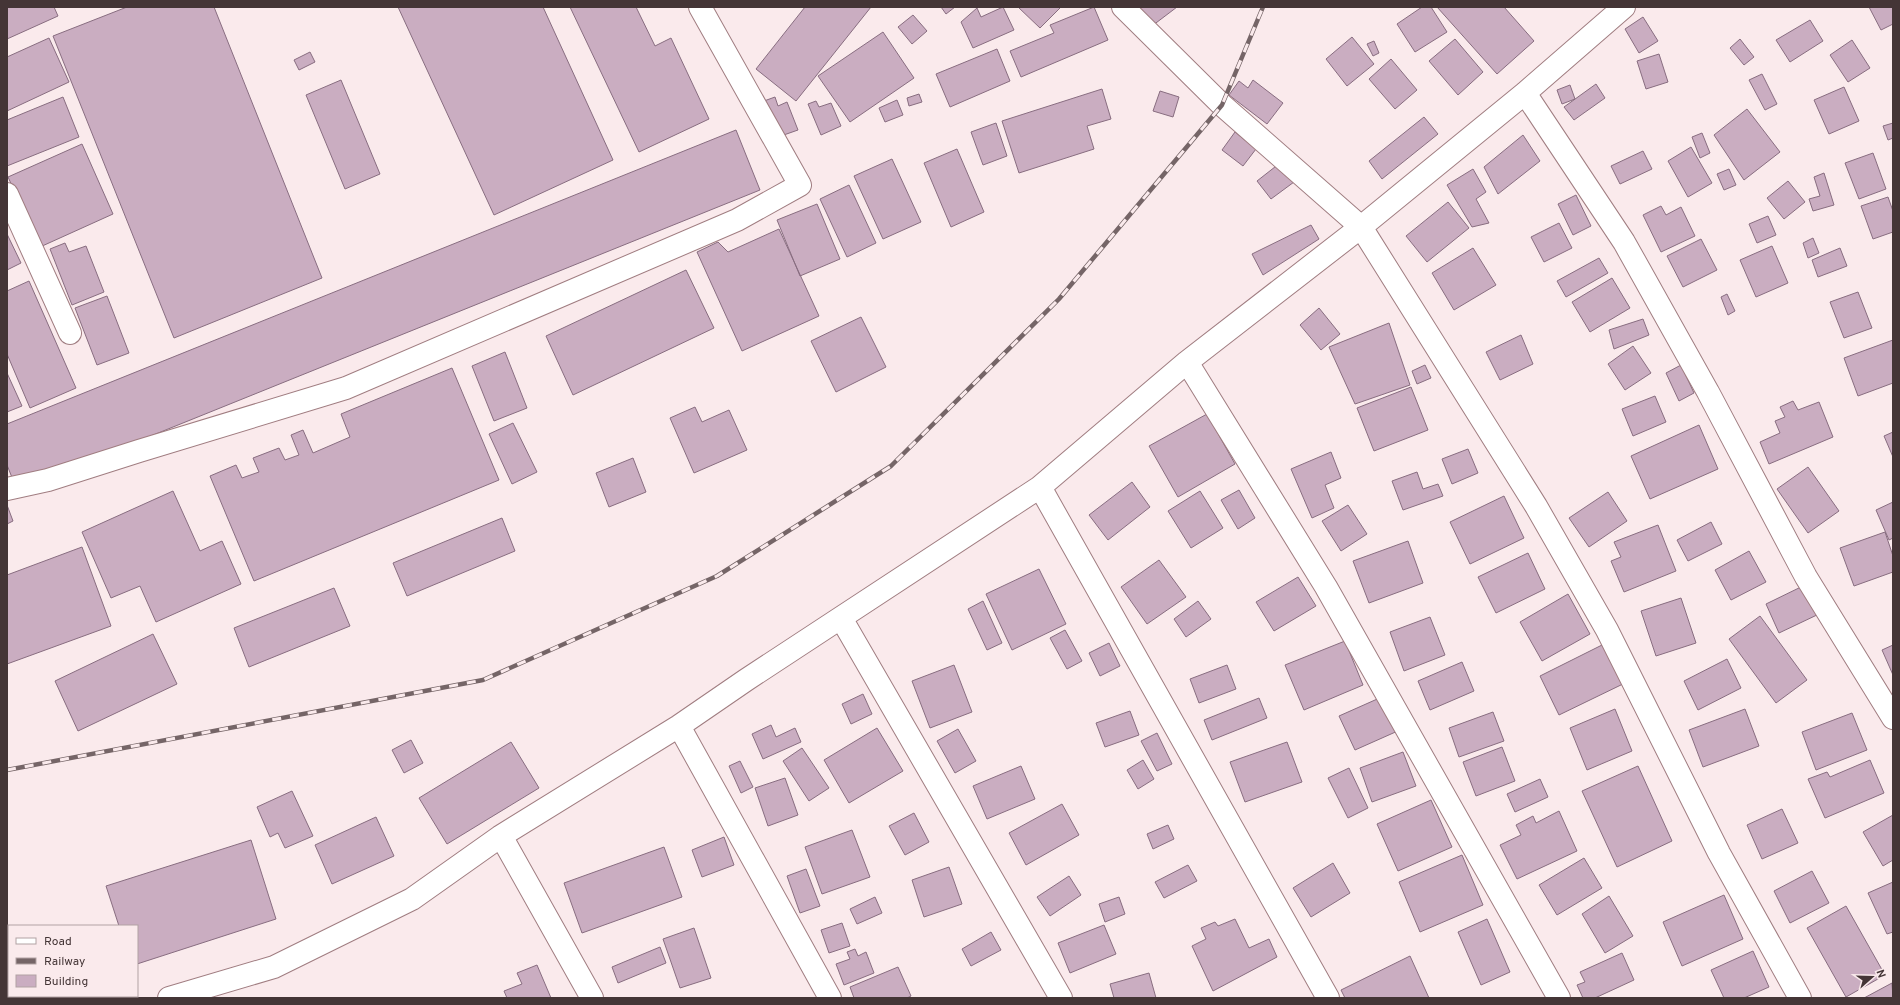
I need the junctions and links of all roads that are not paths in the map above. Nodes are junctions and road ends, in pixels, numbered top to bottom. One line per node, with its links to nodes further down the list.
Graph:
1 (700, 7): 10 (street)
2 (1123, 7): 6 (street)
3 (1624, 7): 4 (street)
4 (1525, 93): 6 (street); 12 (street)
5 (7, 194): 7 (street)
6 (1361, 226): 8 (street); 23 (street)
7 (70, 333)
8 (1187, 362): 9 (street); 22 (street)
9 (1040, 487): 11 (street); 21 (street)
10 (7, 489)
11 (841, 618): 13 (street); 20 (street)
12 (1893, 718)
13 (679, 726): 14 (street); 19 (street)
14 (501, 836): 17 (street); 18 (street)
15 (116, 997): 16 (street)
16 (126, 998)
17 (169, 998)
18 (592, 998)
19 (830, 998)
20 (1061, 998)
21 (1328, 998)
22 (1559, 998)
23 (1800, 998)

